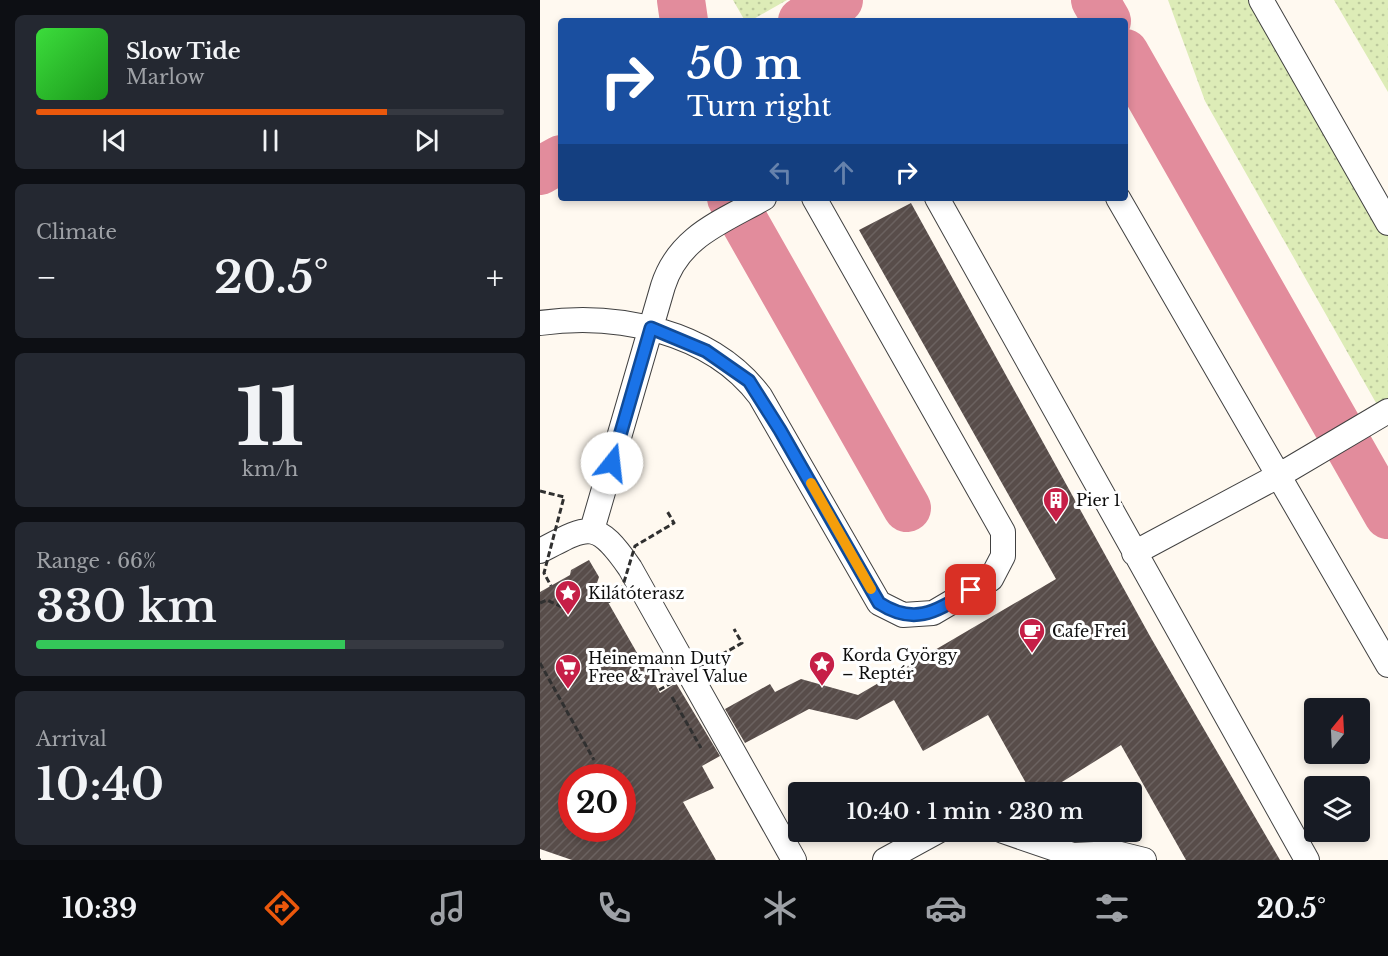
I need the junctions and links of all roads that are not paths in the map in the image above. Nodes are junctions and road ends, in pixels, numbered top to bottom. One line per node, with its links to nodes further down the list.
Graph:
1 (1261, 0): 6 (lane)
2 (759, 201): 8 (lane)
3 (816, 201): 8 (lane)
4 (939, 201): 13 (lane)
5 (1120, 201): 10 (lane)
6 (1388, 223)
7 (540, 323): 8 (lane)
8 (651, 328): 11 (lane)
9 (1388, 411): 10 (lane)
10 (1278, 476): 13 (lane); 14 (lane)
11 (592, 530): 12 (lane); 20 (lane)
12 (540, 551)
13 (1134, 553): 24 (lane)
14 (1388, 665)
15 (925, 842): 18 (lane)
16 (1029, 842): 22 (lane)
17 (1034, 842): 19 (lane)
18 (913, 852): 21 (lane)
19 (1080, 858): 23 (lane)
20 (794, 860)
21 (885, 860)
22 (1040, 860)
23 (1144, 860)
24 (1307, 860)

